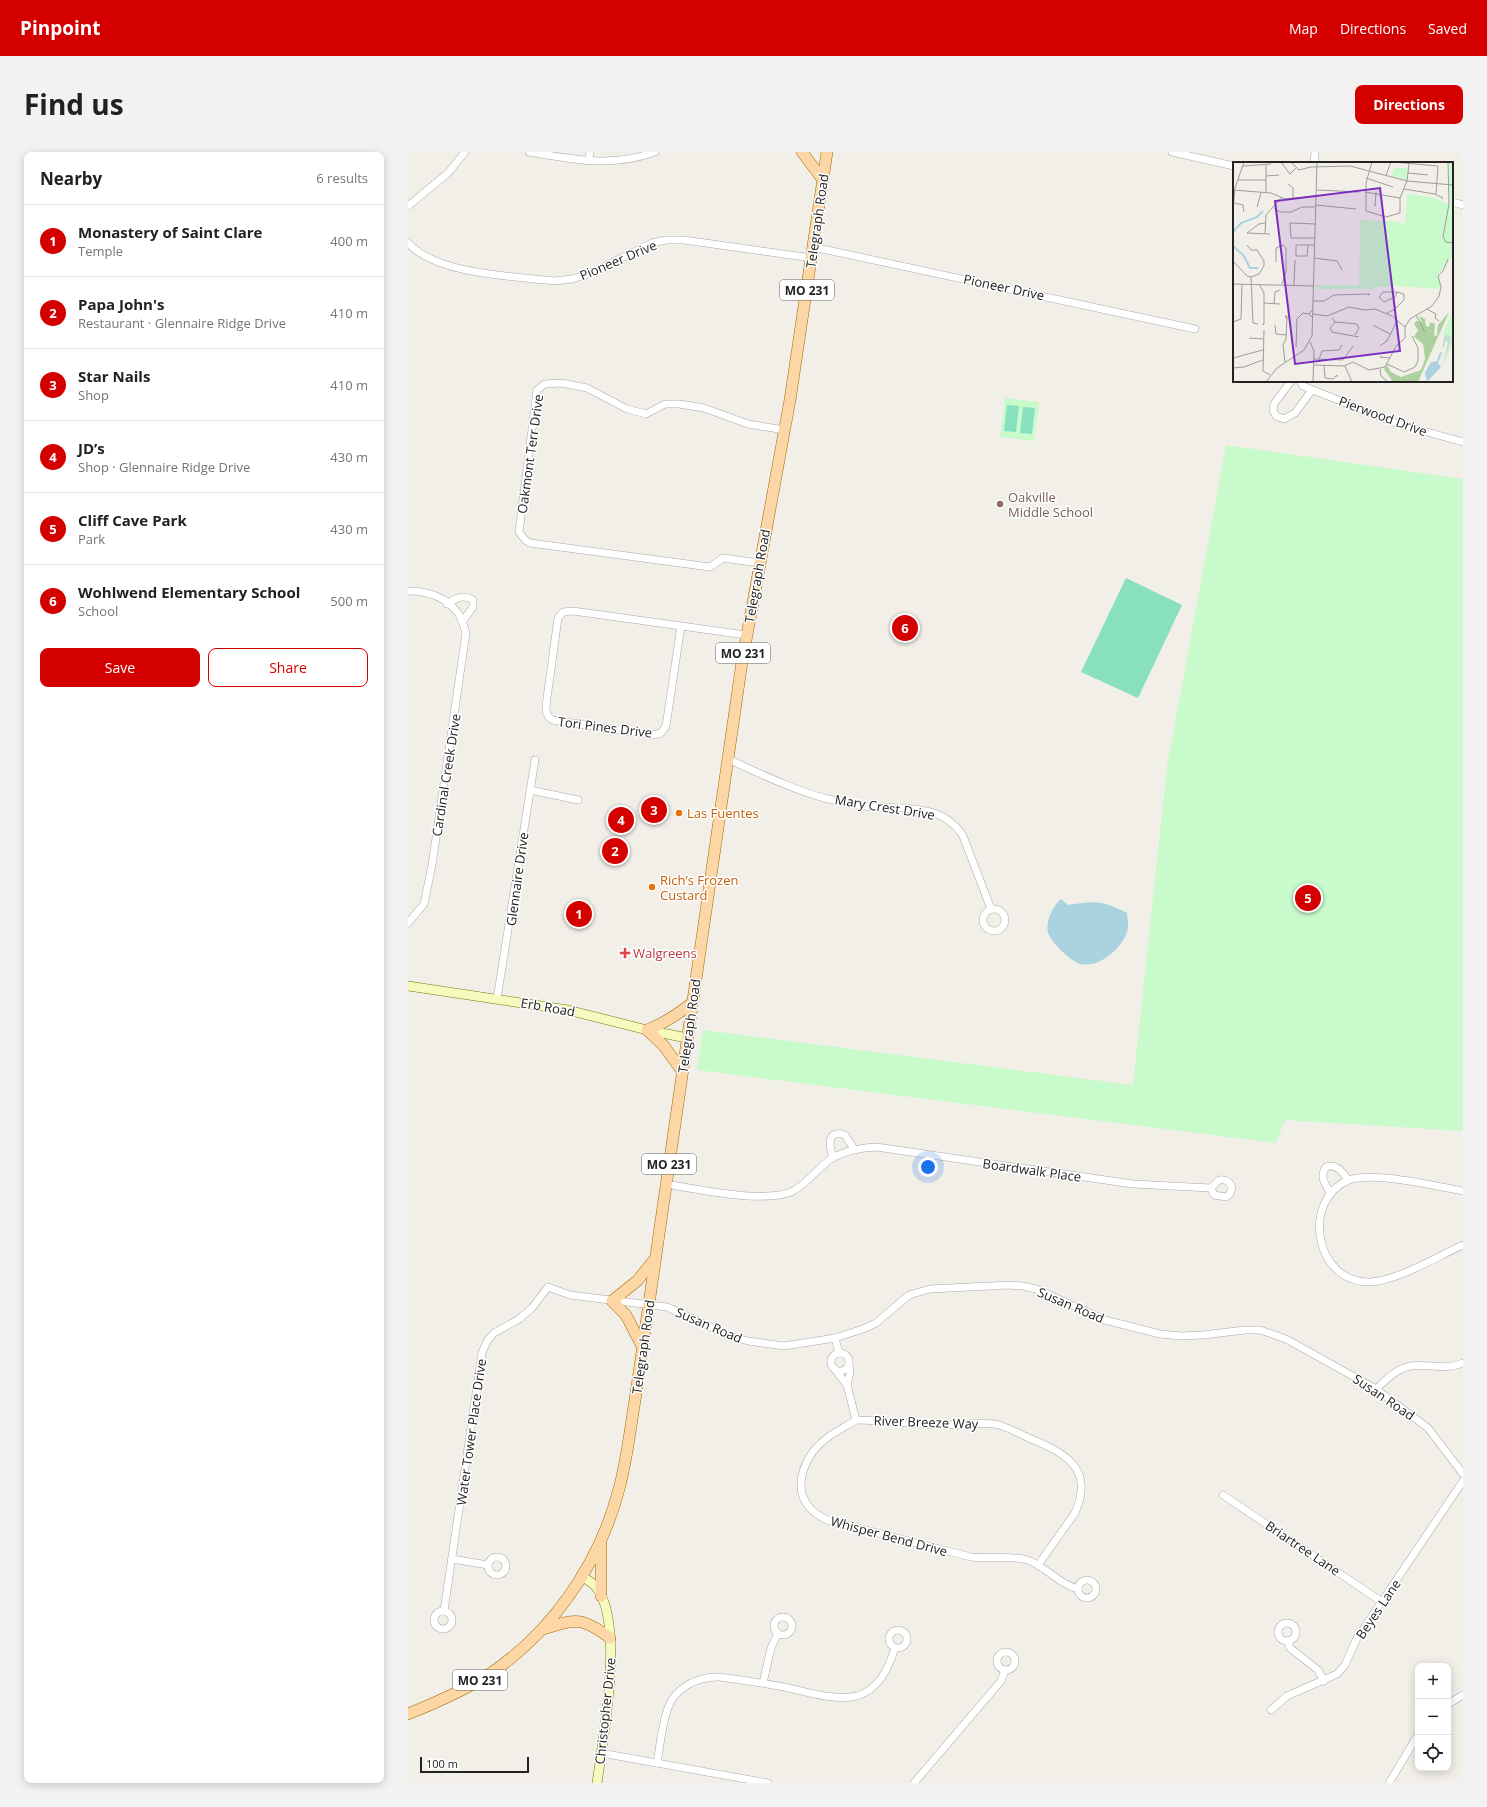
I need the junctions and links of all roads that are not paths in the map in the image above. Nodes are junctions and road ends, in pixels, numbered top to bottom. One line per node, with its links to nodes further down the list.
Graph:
1 (465, 152): 16 (street)
2 (529, 152): 10 (street)
3 (590, 152): 10 (street)
4 (654, 152): 10 (street)
5 (802, 152): 13 (main road)
6 (823, 152): 7 (street)
7 (827, 152): 13 (main road, Telegraph Road / MO 231)
8 (1172, 152): 12 (street)
9 (1315, 152): 11 (street)
10 (588, 161)
11 (1314, 162)
12 (1233, 166)
13 (823, 180): 18 (main road, Telegraph Road / MO 231)
14 (1453, 202): 15 (street)
15 (1463, 205)
16 (408, 206)
17 (408, 243): 18 (street, Pioneer Drive)
18 (812, 253): 19 (street, Pioneer Drive); 23 (main road, Telegraph Road / MO 231)
19 (1195, 329)
20 (1290, 382): 22 (street)
21 (1302, 384): 22 (street, Pierwood Drive)
22 (1312, 390): 24 (street, Pierwood Drive)
23 (785, 430): 25 (main road, Telegraph Road / MO 231); 25 (street, Oakmont Terr Drive)
24 (1463, 442)
25 (759, 563): 30 (main road, Telegraph Road / MO 231)
26 (408, 590): 27 (street, Cardinal Creek Drive)
27 (447, 604): 28 (street, Cardinal Creek Drive); 28 (street)
28 (462, 622): 36 (street, Cardinal Creek Drive)
29 (681, 626): 29 (street, Tori Pines Drive); 30 (street, Tori Pines Drive)
30 (746, 635): 31 (main road, Telegraph Road / MO 231)
31 (728, 759): 35 (street, Mary Crest Drive); 39 (main road, Telegraph Road / MO 231)
32 (535, 760): 33 (street, Glennaire Drive)
33 (530, 790): 34 (street); 38 (street, Glennaire Drive)
34 (578, 800)
35 (991, 910)
36 (408, 921)
37 (408, 986): 38 (street, Erb Road)
38 (497, 999): 40 (street, Erb Road)
39 (692, 1003): 40 (main road); 41 (main road, Telegraph Road / MO 231)
40 (647, 1030): 41 (street, Erb Road); 42 (main road)
41 (687, 1038): 42 (main road, Telegraph Road / MO 231)
42 (682, 1071): 46 (main road, Telegraph Road / MO 231)
43 (854, 1149): 44 (street, Boardwalk Place); 44 (street); 47 (street, Boardwalk Place)
44 (833, 1158): 46 (street, Boardwalk Place)
45 (1348, 1180): 48 (street); 49 (street); 49 (street)
46 (666, 1184): 51 (main road, Telegraph Road / MO 231)
47 (1211, 1188)
48 (1463, 1190)
49 (1331, 1194): 50 (street)
50 (1463, 1245)
51 (656, 1258): 52 (main road); 53 (main road, Telegraph Road / MO 231)
52 (612, 1301): 53 (street, Water Tower Place Drive); 55 (main road); 67 (street, Water Tower Place Drive)
53 (649, 1306): 54 (street, Susan Road); 55 (main road, Telegraph Road / MO 231)
54 (835, 1338): 56 (street); 61 (street, Susan Road)
55 (642, 1348): 66 (main road, Telegraph Road / MO 231)
56 (839, 1353): 58 (street); 59 (street)
57 (1463, 1363): 61 (street)
58 (849, 1365): 59 (street); 60 (street, River Breeze Way)
59 (834, 1368): 60 (street, River Breeze Way)
60 (847, 1385): 62 (street, River Breeze Way)
61 (1376, 1389): 63 (street, Susan Road)
62 (856, 1420): 69 (street, River Breeze Way); 69 (street, Whisper Bend Drive)
63 (1463, 1474)
64 (1463, 1481): 73 (street, Beyes Lane)
65 (1223, 1495): 73 (street, Briartree Lane)
66 (601, 1540): 70 (main road, Telegraph Road / MO 231); 72 (main road)
67 (452, 1559): 68 (street); 74 (street, Water Tower Place Drive)
68 (488, 1565)
69 (1038, 1565): 71 (street, Whisper Bend Drive)
70 (581, 1576): 72 (street, Christopher Drive); 75 (main road, Telegraph Road / MO 231)
71 (1078, 1589)
72 (601, 1596): 77 (street, Christopher Drive)
73 (1382, 1602): 81 (street, Beyes Lane)
74 (444, 1611)
75 (542, 1630): 77 (main road); 86 (main road, Telegraph Road / MO 231)
76 (778, 1633): 82 (street)
77 (610, 1638): 88 (street, Christopher Drive)
78 (1288, 1641): 81 (street)
79 (895, 1648): 82 (street)
80 (1005, 1670): 92 (street)
81 (1324, 1681): 85 (street, Beyes Lane)
82 (763, 1683): 89 (street)
83 (1463, 1695): 84 (street)
84 (1451, 1702)
85 (1271, 1710)
86 (408, 1714)
87 (1415, 1740): 93 (street)
88 (601, 1753): 89 (street); 90 (street, Christopher Drive)
89 (657, 1763): 91 (street)
90 (597, 1783)
91 (768, 1783)
92 (914, 1783)
93 (1389, 1783)

